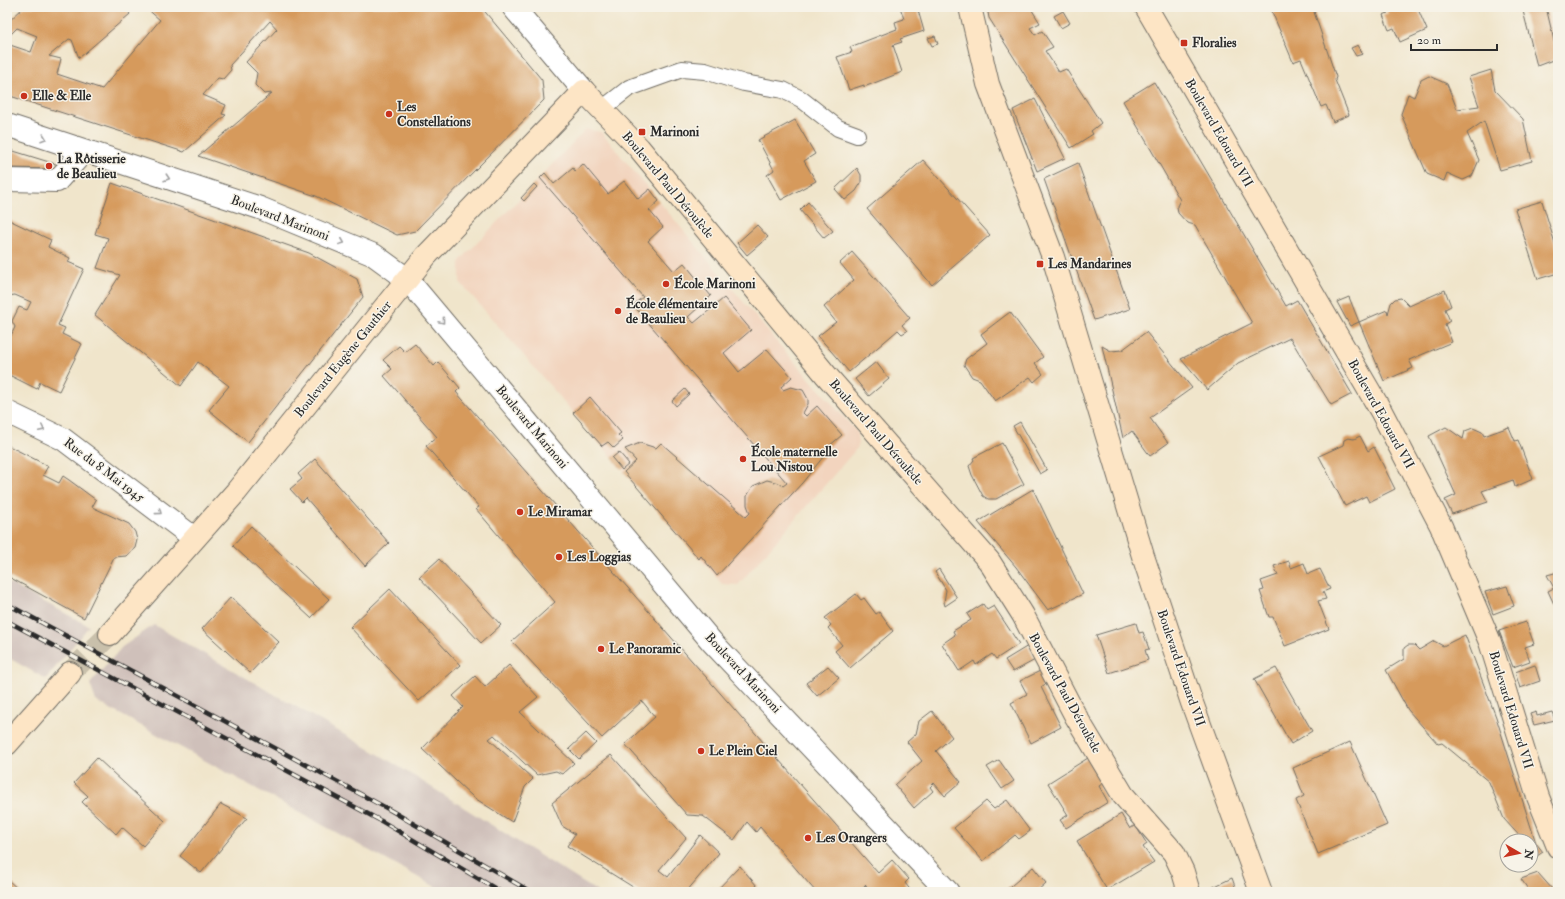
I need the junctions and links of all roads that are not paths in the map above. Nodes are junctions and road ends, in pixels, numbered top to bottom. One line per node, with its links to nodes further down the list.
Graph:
1 (512, 7): 4 (street, Boulevard Paul Déroulède)
2 (970, 7): 19 (street, Boulevard Edouard VII)
3 (1146, 7): 16 (street, Boulevard Edouard VII)
4 (584, 91): 5 (street, Boulevard Paul Déroulède); 10 (street, Boulevard Eugène Gauthier)
5 (602, 108): 7 (lane); 18 (street, Boulevard Paul Déroulède)
6 (7, 125): 8 (street, Boulevard Marinoni, one-way to 8)
7 (857, 135)
8 (84, 152): 9 (street); 10 (street, Boulevard Marinoni, one-way to 10)
9 (7, 180)
10 (407, 279): 12 (street, Boulevard Eugène Gauthier); 17 (street, Boulevard Marinoni, one-way to 17)
11 (7, 412): 12 (street, Rue du 8 Mai 1945, one-way to 12)
12 (194, 538): 13 (street, Boulevard Eugène Gauthier)
13 (110, 634)
14 (70, 673): 15 (street)
15 (7, 744)
16 (1558, 847)
17 (948, 892)
18 (1189, 892)
19 (1261, 892)

